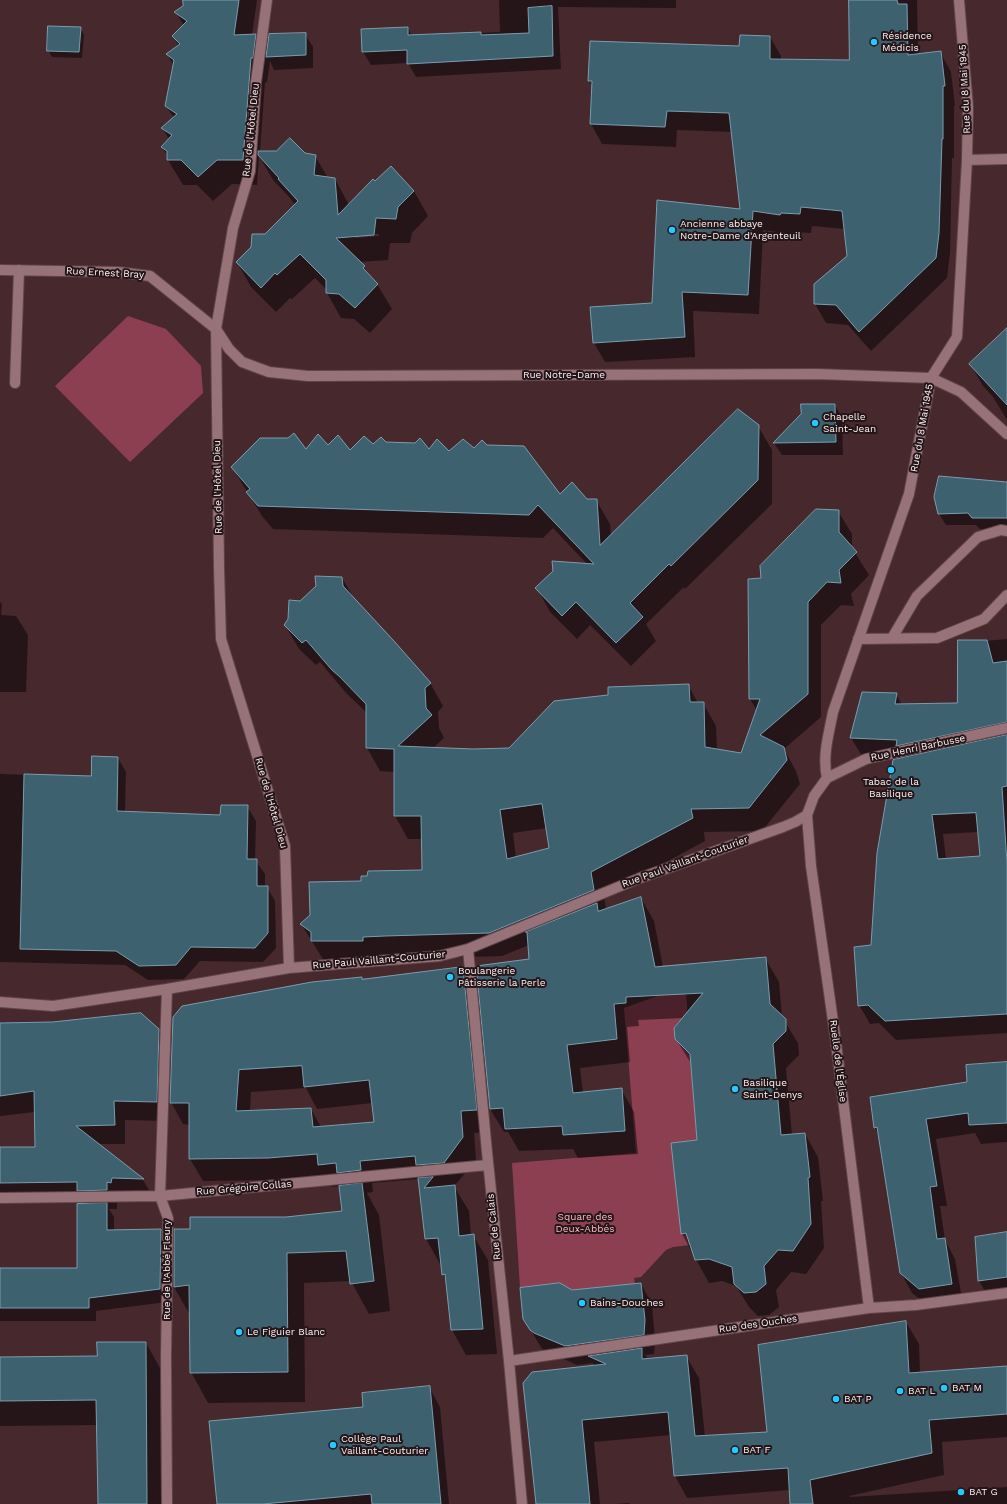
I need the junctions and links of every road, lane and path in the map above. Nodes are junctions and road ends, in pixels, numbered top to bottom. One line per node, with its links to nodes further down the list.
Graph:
1 (267, 0): 7 (street, Rue de l'Hôtel Dieu)
2 (959, 0): 4 (street, Rue du 8 Mai 1945)
3 (1007, 159): 4 (street)
4 (967, 160): 8 (street, Rue du 8 Mai 1945)
5 (0, 270): 6 (street, Rue Ernest Bray)
6 (19, 270): 7 (street, Rue Ernest Bray); 9 (street)
7 (216, 329): 8 (street, Rue Notre-Dame); 19 (street, Rue de l'Hôtel Dieu)
8 (931, 378): 10 (street); 14 (street, Rue du 8 Mai 1945)
9 (15, 383)
10 (1007, 434)
11 (1007, 531): 13 (street)
12 (1007, 595): 13 (street)
13 (892, 638): 14 (street)
14 (858, 639): 16 (street, Rue du 8 Mai 1945)
15 (1007, 728): 16 (street, Rue Henri Barbusse)
16 (827, 778): 17 (street, Rue Henri Barbusse)
17 (807, 815): 18 (street, Rue Paul Vaillant-Couturier); 26 (street, Ruelle de l'Église)
18 (468, 949): 19 (street, Rue Paul Vaillant-Couturier); 22 (street, Rue de Calais)
19 (289, 968): 20 (street, Rue Paul Vaillant-Couturier)
20 (167, 989): 21 (street, Rue Paul Vaillant-Couturier); 23 (street, Rue de l'Abbé Fleury)
21 (0, 1002)
22 (488, 1165): 23 (street, Rue Grégoire Collas); 27 (street, Rue de Calais)
23 (160, 1196): 24 (street, Rue Grégoire Collas); 28 (street, Rue de l'Abbé Fleury)
24 (0, 1198)
25 (1007, 1293): 26 (street, Rue des Ouches)
26 (869, 1308): 27 (street, Rue des Ouches)
27 (509, 1361): 29 (street, Rue de Calais)
28 (166, 1504)
29 (522, 1504)

